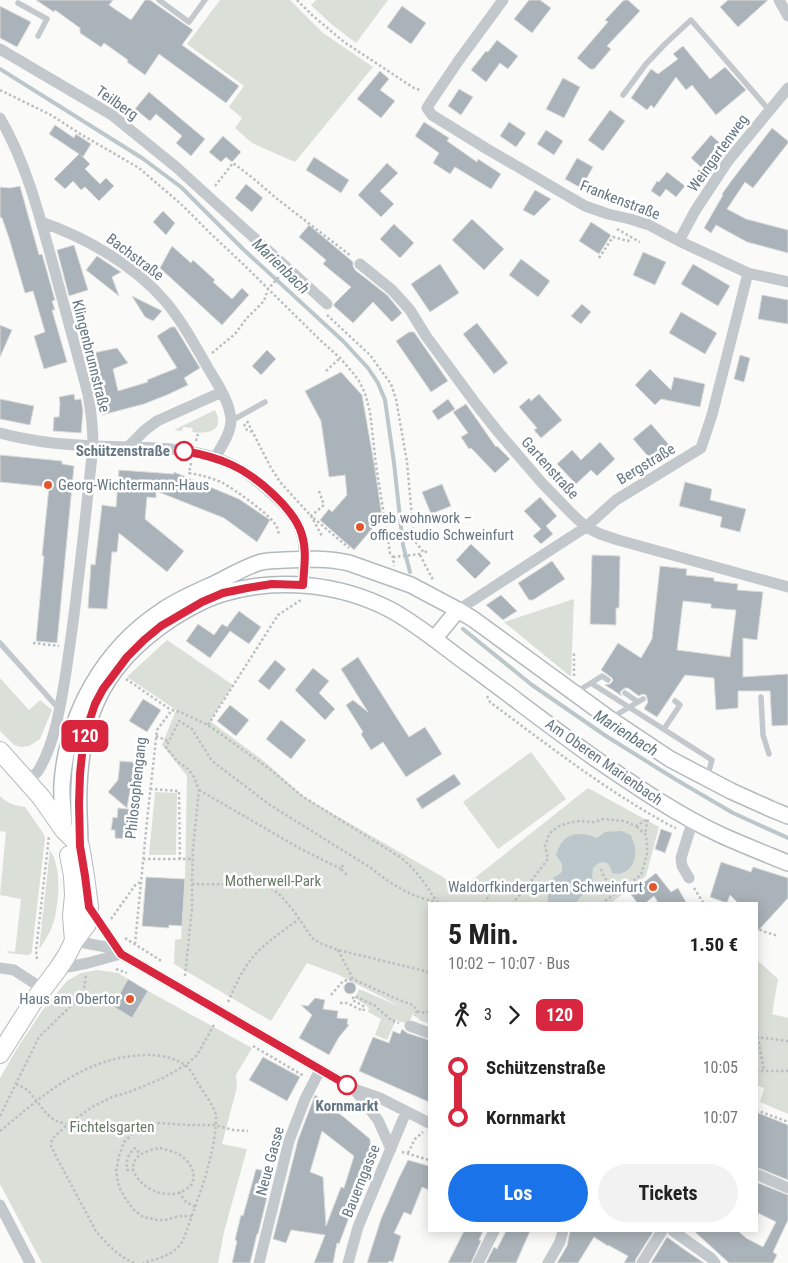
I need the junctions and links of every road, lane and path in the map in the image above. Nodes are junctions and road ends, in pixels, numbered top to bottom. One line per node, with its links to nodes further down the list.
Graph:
1 (159, 0): 2 (lane)
2 (205, 0)
3 (297, 0): 12 (path)
4 (503, 0): 21 (street, Frankenstraße)
5 (779, 0): 7 (street)
6 (18, 3): 8 (lane)
7 (788, 16)
8 (38, 36)
9 (0, 49): 17 (street, Teilberg)
10 (788, 88): 14 (street, Weingartenweg)
11 (0, 90): 28 (path)
12 (420, 90)
13 (623, 95): 14 (lane)
14 (769, 110): 21 (street, Weingartenweg)
15 (0, 118): 16 (street, Klingenbrunnstraße)
16 (3, 131): 18 (street, Klingenbrunnstraße)
17 (207, 195): 24 (path); 29 (street, Teilberg)
18 (41, 222): 33 (street, Bachstraße); 38 (street, Klingenbrunnstraße)
19 (626, 234): 20 (path)
20 (631, 237): 22 (path); 23 (path)
21 (679, 241): 25 (street, Frankenstraße)
22 (640, 242)
23 (599, 258)
24 (360, 264): 44 (street, Gartenstraße)
25 (748, 273): 27 (street, Frankenstraße); 44 (street, Bergstraße)
26 (281, 274): 28 (path)
27 (788, 282)
28 (268, 288): 30 (path); 31 (path)
29 (328, 304): 48 (path)
30 (215, 351)
31 (340, 358): 32 (path); 49 (path)
32 (326, 371)
33 (222, 392): 35 (street, Bachstraße); 39 (street)
34 (265, 402): 35 (lane)
35 (231, 421): 40 (street)
36 (0, 433): 38 (street)
37 (253, 433): 42 (path)
38 (93, 446): 39 (street); 61 (street, Klingenbrunnstraße)
39 (129, 446): 40 (street)
40 (215, 458): 50 (street)
41 (189, 473): 45 (path)
42 (280, 482)
43 (319, 491): 47 (path)
44 (586, 527): 53 (street, Gartenstraße); 57 (street, Bergstraße)
45 (279, 535)
46 (428, 550): 48 (path)
47 (352, 552)
48 (420, 554): 49 (path); 52 (path)
49 (395, 557): 51 (path)
50 (305, 559): 54 (street); 57 (main road); 89 (main road)
51 (394, 570)
52 (433, 580)
53 (788, 587)
54 (302, 592): 55 (path); 56 (path); 58 (main road, Am Oberen Marienbach); 74 (path); 91 (main road, Am Oberen Marienbach)
55 (291, 599)
56 (308, 600)
57 (458, 610): 58 (main road); 66 (main road)
58 (434, 639): 87 (main road, Am Oberen Marienbach)
59 (0, 643): 71 (lane)
60 (34, 643): 61 (path)
61 (69, 651): 71 (street, Klingenbrunnstraße)
62 (574, 652): 66 (path)
63 (608, 680): 65 (lane)
64 (130, 682): 72 (path)
65 (591, 683): 66 (lane); 70 (lane)
66 (574, 688): 73 (main road)
67 (625, 693): 70 (lane)
68 (761, 697): 79 (lane)
69 (675, 701): 75 (lane)
70 (629, 707): 73 (lane); 75 (lane)
71 (59, 709): 81 (street, Klingenbrunnstraße)
72 (172, 710): 74 (path); 76 (path, Philosophengang)
73 (610, 719): 80 (main road)
74 (208, 725): 105 (path)
75 (664, 729): 80 (lane)
76 (156, 736): 77 (path); 82 (path, Philosophengang)
77 (168, 741): 83 (path); 105 (path)
78 (0, 751): 81 (main road)
79 (770, 754)
80 (707, 778): 85 (main road)
81 (27, 781): 89 (main road)
82 (150, 789): 92 (path, Philosophengang); 93 (path)
83 (199, 790): 94 (path); 97 (path)
84 (650, 815): 86 (path)
85 (788, 816)
86 (648, 819): 88 (path); 90 (path)
87 (693, 820): 95 (main road, Am Oberen Marienbach); 100 (street)
88 (636, 826): 90 (path); 107 (path)
89 (57, 833): 91 (main road); 116 (main road); 120 (path)
90 (646, 834): 104 (path)
91 (80, 846): 110 (main road)
92 (143, 859): 93 (path); 101 (path, Philosophengang)
93 (180, 859): 94 (path)
94 (193, 859): 102 (path)
95 (788, 863)
96 (343, 865): 97 (path)
97 (341, 869): 99 (path)
98 (601, 869): 104 (path)
99 (347, 875)
100 (689, 878): 109 (path)
101 (141, 882): 112 (path); 117 (path, Philosophengang)
102 (192, 884): 111 (path); 129 (path)
103 (495, 885): 106 (path)
104 (618, 891): 108 (path)
105 (437, 902)
106 (486, 902)
107 (514, 902)
108 (604, 902)
109 (703, 902)
110 (89, 907): 116 (main road); 119 (street)
111 (299, 919): 118 (path); 133 (path)
112 (109, 921)
113 (758, 928): 115 (path)
114 (121, 934): 117 (path)
115 (778, 936)
116 (74, 941): 119 (street); 125 (main road)
117 (135, 944): 121 (path, Philosophengang); 122 (path)
118 (338, 950): 127 (path); 130 (path)
119 (121, 954): 121 (street); 125 (street)
120 (37, 959)
121 (134, 961): 146 (street)
122 (168, 966)
123 (0, 968): 131 (street)
124 (112, 968): 128 (path)
125 (58, 969): 131 (main road)
126 (86, 972): 151 (path)
127 (428, 972)
128 (134, 976)
129 (185, 976)
130 (352, 979): 132 (path); 135 (path)
131 (43, 988): 144 (main road)
132 (331, 995)
133 (228, 1002)
134 (340, 1003): 138 (path)
135 (417, 1011): 136 (path); 139 (path)
136 (428, 1012)
137 (209, 1020): 145 (path)
138 (391, 1020)
139 (410, 1026): 140 (street)
140 (428, 1033)
141 (758, 1037): 142 (path); 148 (path)
142 (788, 1041)
143 (249, 1044): 150 (path)
144 (0, 1054)
145 (186, 1065): 153 (path); 158 (path); 159 (path)
146 (320, 1070): 152 (street); 182 (street, Neue Gasse)
147 (758, 1071): 148 (path)
148 (764, 1071): 149 (path)
149 (788, 1071)
150 (305, 1077)
151 (16, 1084): 153 (path); 156 (path)
152 (354, 1090): 155 (street); 163 (street)
153 (36, 1101): 158 (path); 161 (path)
154 (758, 1111): 157 (path)
155 (406, 1112): 160 (street); 163 (street, Bauerngasse)
156 (0, 1116)
157 (788, 1122)
158 (67, 1125): 180 (path)
159 (215, 1125): 162 (path); 165 (path); 173 (path)
160 (428, 1127): 167 (path)
161 (0, 1131)
162 (248, 1131)
163 (391, 1148): 183 (street, Bauerngasse)
164 (140, 1154): 166 (path); 168 (path); 171 (path)
165 (119, 1156): 166 (path); 174 (path)
166 (127, 1157): 168 (path)
167 (428, 1160)
168 (134, 1170): 171 (path)
169 (758, 1175): 170 (street)
170 (788, 1188)
171 (179, 1192): 173 (path)
172 (0, 1206): 179 (street)
173 (195, 1207): 174 (path)
174 (192, 1216): 181 (path)
175 (494, 1232): 184 (street)
176 (563, 1232): 185 (street)
177 (661, 1232): 186 (street)
178 (674, 1232): 187 (street)
179 (30, 1263)
180 (134, 1263)
181 (143, 1263)
182 (259, 1263)
183 (348, 1263)
184 (478, 1263)
185 (548, 1263)
186 (642, 1263)
187 (715, 1263)

